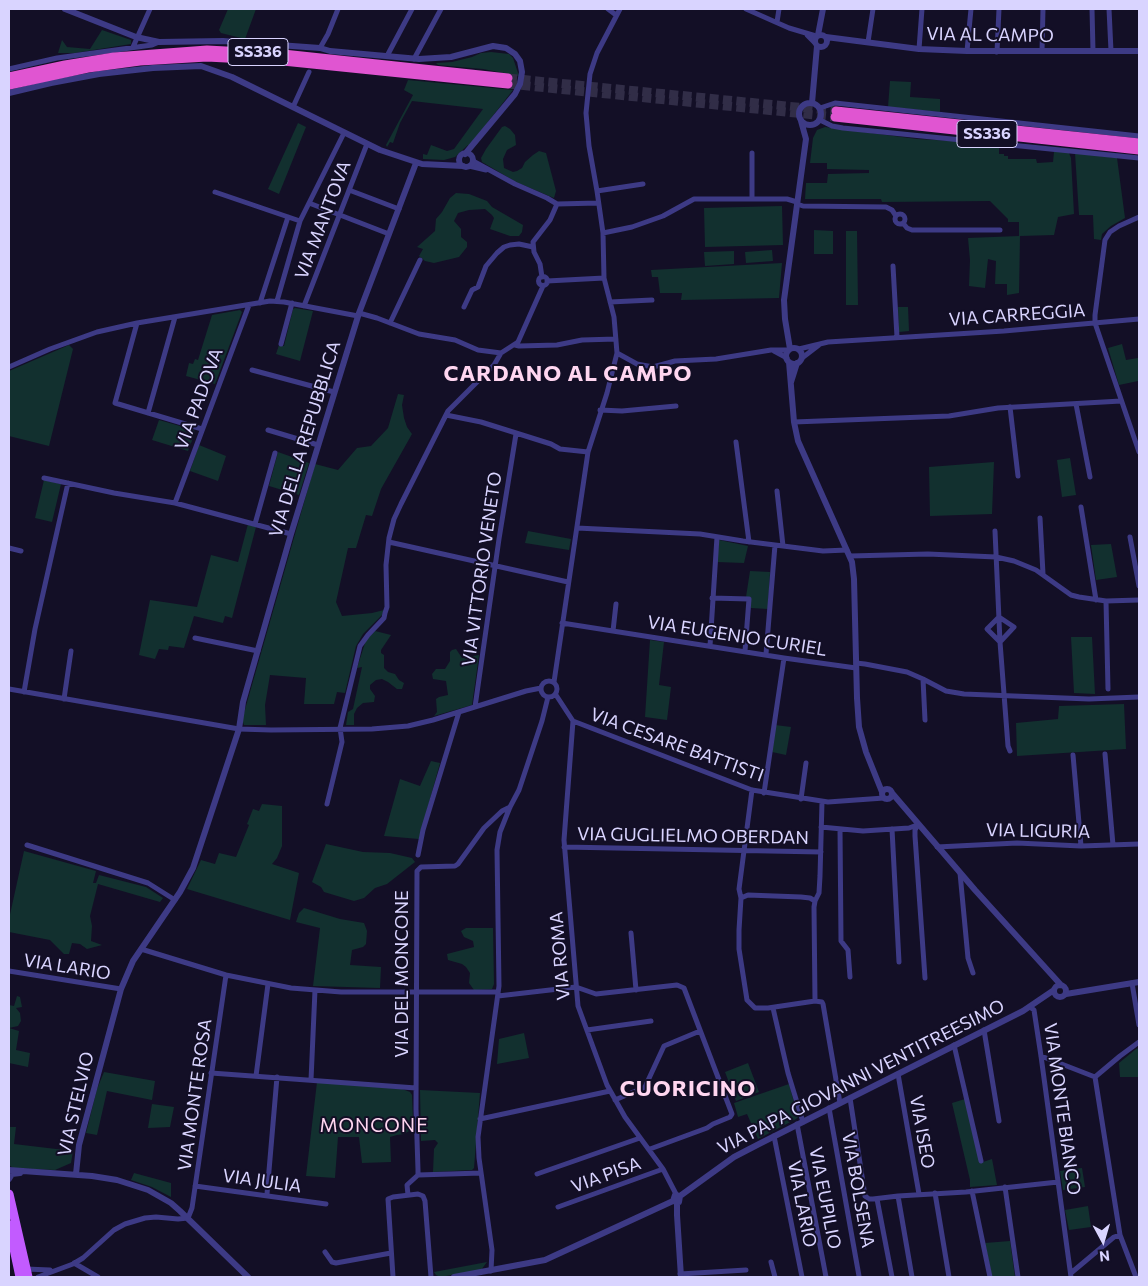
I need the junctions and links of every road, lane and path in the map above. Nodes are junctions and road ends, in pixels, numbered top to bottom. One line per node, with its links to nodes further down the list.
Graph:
1 (65, 9): 20 (street)
2 (150, 9): 20 (street)
3 (338, 9): 25 (street)
4 (412, 9): 33 (street)
5 (441, 9): 34 (street)
6 (608, 9): 18 (street)
7 (620, 9): 18 (street)
8 (746, 9): 19 (street)
9 (779, 9): 19 (street)
10 (823, 9): 21 (street)
11 (872, 9): 23 (street)
12 (922, 9): 26 (street)
13 (971, 9): 27 (street)
14 (999, 9): 32 (street)
15 (1044, 9): 28 (street)
16 (1092, 9): 29 (street)
17 (1109, 9): 30 (street)
18 (616, 15): 59 (street)
19 (777, 22): 21 (street)
20 (136, 38): 22 (street); 24 (street)
21 (821, 40): 23 (street, VIA AL CAMPO); 40 (street)
22 (159, 42): 24 (street); 25 (street)
23 (868, 42): 26 (street, VIA AL CAMPO)
24 (134, 47): 35 (street)
25 (320, 48): 33 (street)
26 (919, 48): 27 (street, VIA AL CAMPO)
27 (967, 51): 32 (street, VIA AL CAMPO)
28 (1042, 51): 29 (street, VIA AL CAMPO); 32 (street, VIA AL CAMPO)
29 (1093, 51): 30 (street, VIA AL CAMPO)
30 (1111, 51): 31 (street, VIA AL CAMPO)
31 (1139, 51)
32 (997, 52)
33 (386, 56): 34 (street)
34 (414, 59): 54 (street)
35 (9, 69)
36 (309, 72): 41 (street)
37 (9, 77): 38 (highway, SS336)
38 (9, 85)
39 (9, 94): 41 (street)
40 (812, 103): 42 (street); 44 (street)
41 (293, 107): 46 (street)
42 (820, 108): 43 (street); 47 (street)
43 (820, 120): 45 (street); 53 (street)
44 (801, 122): 45 (street); 48 (street)
45 (815, 125): 48 (street)
46 (344, 133): 50 (street); 62 (street)
47 (1139, 136)
48 (806, 140): 64 (street)
49 (1139, 143): 51 (highway, SS336)
50 (367, 144): 55 (street); 58 (street, VIA MANTOVA)
51 (1139, 150)
52 (752, 153): 61 (street)
53 (1139, 158)
54 (468, 161): 56 (street); 56 (street); 65 (street)
55 (416, 163): 56 (street); 66 (street, VIA DELLA REPUBBLICA)
56 (437, 165)
57 (643, 184): 59 (street)
58 (349, 190): 66 (street); 67 (street, VIA MANTOVA)
59 (597, 191): 63 (street)
60 (215, 192): 68 (street)
61 (752, 199): 64 (street); 72 (street)
62 (309, 203): 67 (street); 70 (street)
63 (598, 203): 65 (street); 72 (street)
64 (797, 203): 71 (street); 98 (street)
65 (557, 204): 74 (street)
66 (399, 208): 73 (street, VIA DELLA REPUBBLICA)
67 (339, 215): 73 (street); 85 (street, VIA MANTOVA)
68 (288, 217): 70 (street); 82 (street)
69 (1139, 217): 92 (street)
70 (300, 221): 80 (street)
71 (1000, 230)
72 (603, 233): 77 (street)
73 (389, 234): 87 (street, VIA DELLA REPUBBLICA)
74 (533, 247): 78 (street); 86 (street)
75 (420, 260): 91 (street)
76 (893, 266): 93 (street)
77 (604, 278): 78 (street); 81 (street)
78 (545, 284): 97 (street)
79 (652, 300): 81 (street)
80 (277, 301): 82 (street); 83 (street)
81 (610, 302): 94 (street)
82 (260, 303): 84 (street)
83 (292, 304): 85 (street); 96 (street)
84 (248, 305): 88 (street); 117 (street, VIA PADOVA)
85 (304, 306): 87 (street)
86 (464, 307)
87 (358, 314): 91 (street); 108 (street, VIA DELLA REPUBBLICA)
88 (175, 317): 90 (street); 114 (street)
89 (1139, 319): 92 (street, VIA CARREGGIA)
90 (137, 323): 105 (street); 114 (street)
91 (390, 323): 100 (street)
92 (1095, 323): 93 (street, VIA CARREGGIA); 109 (street)
93 (897, 337): 95 (street, VIA CARREGGIA)
94 (616, 339): 97 (street); 101 (street)
95 (821, 343): 98 (street, VIA CARREGGIA); 102 (street)
96 (281, 344)
97 (515, 345): 100 (street)
98 (793, 349): 99 (street, VIA CARREGGIA); 102 (street); 103 (street)
99 (771, 350): 101 (street, VIA CARREGGIA); 103 (street)
100 (501, 353): 115 (street)
101 (617, 353): 113 (street)
102 (802, 358): 104 (street)
103 (788, 360): 104 (street); 107 (street)
104 (797, 363): 107 (street)
105 (9, 367)
106 (252, 370): 108 (street)
107 (790, 386): 116 (street)
108 (334, 392): 121 (street, VIA DELLA REPUBBLICA)
109 (1121, 401): 110 (street); 123 (street)
110 (1076, 404): 112 (street); 126 (street)
111 (676, 406): 113 (street)
112 (1010, 408): 116 (street); 125 (street)
113 (600, 410): 122 (street)
114 (148, 413): 117 (street)
115 (446, 415): 119 (street); 139 (street)
116 (794, 422): 145 (street)
117 (202, 429): 130 (street, VIA PADOVA)
118 (268, 430): 121 (street)
119 (516, 434): 122 (street); 147 (street, VIA VITTORIO VENETO)
120 (736, 442): 140 (street)
121 (318, 445): 136 (street, VIA DELLA REPUBBLICA)
122 (588, 452): 134 (street)
123 (1139, 452)
124 (276, 453): 133 (street)
125 (1018, 476)
126 (1090, 477)
127 (44, 478): 128 (street)
128 (68, 483): 130 (street); 173 (street)
129 (777, 492): 142 (street)
130 (175, 503): 133 (street)
131 (1081, 507): 152 (street)
132 (1040, 518): 148 (street)
133 (255, 524): 136 (street)
134 (577, 528): 137 (street); 149 (street)
135 (995, 531): 146 (street)
136 (291, 534): 163 (street, VIA DELLA REPUBBLICA)
137 (717, 537): 140 (street); 151 (street)
138 (1130, 537): 150 (street)
139 (389, 542): 147 (street); 183 (street)
140 (748, 542): 141 (street)
141 (775, 545): 142 (street); 165 (street)
142 (783, 546): 145 (street)
143 (9, 548): 144 (street)
144 (22, 551)
145 (849, 553): 146 (street); 167 (street)
146 (996, 557): 148 (street); 156 (street)
147 (495, 566): 149 (street); 179 (street, VIA VITTORIO VENETO)
148 (1043, 574): 152 (street)
149 (568, 582): 157 (street)
150 (1139, 586)
151 (712, 598): 161 (street); 164 (street)
152 (1096, 600): 154 (street)
153 (1139, 600): 154 (street)
154 (1106, 601): 172 (street)
155 (616, 604): 158 (street)
156 (999, 616): 160 (street); 160 (street); 160 (street)
157 (562, 623): 158 (street, VIA EUGENIO CURIEL); 169 (street)
158 (613, 631): 161 (street, VIA EUGENIO CURIEL)
159 (195, 638): 163 (street)
160 (1000, 642): 176 (street)
161 (710, 646): 164 (street, VIA EUGENIO CURIEL)
162 (71, 651): 178 (street)
163 (258, 651): 184 (street, VIA DELLA REPUBBLICA)
164 (745, 651): 165 (street, VIA EUGENIO CURIEL)
165 (766, 654): 166 (street, VIA EUGENIO CURIEL)
166 (784, 658): 167 (street, VIA EUGENIO CURIEL); 190 (street)
167 (856, 665): 168 (street, VIA EUGENIO CURIEL); 191 (street)
168 (923, 679): 176 (street, VIA EUGENIO CURIEL); 181 (street)
169 (554, 682): 170 (street); 174 (street)
170 (541, 688): 175 (street); 179 (street)
171 (9, 689): 173 (street)
172 (1108, 689)
173 (24, 692): 178 (street)
174 (556, 695): 175 (street); 182 (street)
175 (548, 697): 195 (street)
176 (1005, 697): 177 (street, VIA EUGENIO CURIEL); 185 (street)
177 (1139, 697)
178 (64, 699): 184 (street)
179 (475, 707): 180 (street)
180 (460, 712): 183 (street); 208 (street)
181 (925, 720)
182 (573, 721): 189 (street, VIA CESARE BATTISTI); 204 (street, VIA ROMA)
183 (340, 728): 184 (street); 194 (street)
184 (239, 729): 211 (street, VIA DELLA REPUBBLICA)
185 (1010, 751)
186 (1105, 754): 202 (street)
187 (1073, 755): 203 (street)
188 (806, 763): 192 (street)
189 (752, 790): 190 (street, VIA CESARE BATTISTI); 206 (street)
190 (764, 792): 192 (street, VIA CESARE BATTISTI)
191 (886, 794): 193 (street, VIA CESARE BATTISTI); 196 (street)
192 (801, 799): 193 (street, VIA CESARE BATTISTI)
193 (822, 802): 197 (street)
194 (327, 804)
195 (510, 807): 228 (street, VIA DEL MONCONE); 229 (street)
196 (918, 825): 199 (street); 205 (street); 220 (street)
197 (821, 827): 198 (street); 207 (street)
198 (840, 829): 199 (street); 219 (street)
199 (892, 829): 215 (street)
200 (1139, 844): 202 (street, VIA LIGURIA)
201 (27, 845): 211 (street)
202 (1113, 845): 203 (street, VIA LIGURIA)
203 (1081, 846): 205 (street, VIA LIGURIA)
204 (564, 847): 206 (street, VIA GUGLIELMO OBERDAN); 223 (street, VIA ROMA)
205 (937, 847): 209 (street)
206 (745, 850): 207 (street, VIA GUGLIELMO OBERDAN); 210 (street)
207 (821, 852): 212 (street)
208 (418, 855)
209 (960, 873): 217 (street); 227 (street)
210 (741, 898): 212 (street); 232 (street)
211 (174, 900): 214 (street, VIA STELVIO)
212 (815, 902): 230 (street)
213 (631, 933): 226 (street)
214 (141, 949): 218 (street); 224 (street, VIA STELVIO)
215 (899, 962)
216 (9, 971): 224 (street, VIA LARIO)
217 (973, 973)
218 (226, 975): 222 (street); 241 (street, VIA MONTE ROSA)
219 (850, 977)
220 (925, 978)
221 (1136, 983): 227 (street); 234 (street)
222 (268, 984): 225 (street); 243 (street)
223 (576, 987): 226 (street); 229 (street); 235 (street, VIA ROMA)
224 (120, 989): 264 (street, VIA STELVIO)
225 (315, 990): 228 (street); 246 (street)
226 (636, 990): 237 (street)
227 (1059, 990): 231 (street, VIA PAPA GIOVANNI VENTITREESIMO)
228 (416, 991): 229 (street); 247 (street, VIA DEL MONCONE)
229 (498, 994): 253 (street)
230 (815, 1001): 232 (street); 251 (street)
231 (1032, 1006): 236 (street, VIA PAPA GIOVANNI VENTITREESIMO); 240 (street, VIA MONTE BIANCO)
232 (773, 1008): 255 (street, VIA EUPILIO)
233 (651, 1021): 235 (street)
234 (1139, 1025)
235 (587, 1030): 248 (street, VIA ROMA)
236 (984, 1030): 239 (street, VIA PAPA GIOVANNI VENTITREESIMO); 254 (street)
237 (700, 1031): 250 (street); 258 (street)
238 (1139, 1042): 245 (street)
239 (954, 1045): 242 (street, VIA PAPA GIOVANNI VENTITREESIMO); 259 (street)
240 (1041, 1056): 245 (street); 268 (street, VIA MONTE BIANCO)
241 (211, 1073): 243 (street); 269 (street, VIA MONTE ROSA)
242 (898, 1074): 249 (street, VIA PAPA GIOVANNI VENTITREESIMO); 275 (street, VIA ISEO)
243 (256, 1076): 244 (street)
244 (278, 1077): 246 (street); 274 (street)
245 (1095, 1077): 284 (street)
246 (311, 1080): 247 (street)
247 (416, 1088): 266 (street, VIA DEL MONCONE)
248 (610, 1091): 250 (street, VIA ROMA); 253 (street)
249 (850, 1098): 251 (street, VIA PAPA GIOVANNI VENTITREESIMO); 279 (street)
250 (615, 1100): 257 (street, VIA ROMA)
251 (840, 1103): 252 (street, VIA PAPA GIOVANNI VENTITREESIMO)
252 (829, 1108): 255 (street, VIA PAPA GIOVANNI VENTITREESIMO); 296 (street, VIA BOLSENA)
253 (480, 1119): 263 (street)
254 (1000, 1122)
255 (800, 1123): 256 (street, VIA PAPA GIOVANNI VENTITREESIMO); 306 (street, VIA EUPILIO)
256 (774, 1136): 278 (street, VIA PAPA GIOVANNI VENTITREESIMO); 305 (street, VIA LARIO)
257 (640, 1138): 258 (street, VIA ROMA); 265 (street)
258 (650, 1149): 260 (street, VIA ROMA)
259 (981, 1160)
260 (663, 1169): 278 (street, VIA ROMA); 281 (street, VIA PISA)
261 (9, 1170): 262 (street, VIA STELVIO)
262 (24, 1172): 264 (street, VIA STELVIO); 267 (street, VIA STELVIO)
263 (481, 1173): 266 (street); 291 (street)
264 (76, 1174): 282 (street)
265 (537, 1174)
266 (418, 1175): 276 (street, VIA DEL MONCONE)
267 (9, 1178)
268 (1058, 1182): 270 (street); 295 (street, VIA MONTE BIANCO)
269 (195, 1186): 274 (street, VIA JULIA); 282 (street, VIA MONTE ROSA)
270 (1005, 1187): 271 (street); 311 (street)
271 (972, 1191): 272 (street); 310 (street)
272 (935, 1193): 275 (street); 309 (street)
273 (9, 1194): 292 (main road)
274 (267, 1194): 280 (street, VIA JULIA)
275 (919, 1194): 277 (street)
276 (408, 1195): 286 (street); 302 (street)
277 (898, 1196): 279 (street); 308 (street)
278 (677, 1198): 291 (street, VIA PAPA GIOVANNI VENTITREESIMO); 294 (street)
279 (877, 1199): 307 (street)
280 (326, 1204)
281 (558, 1207)
282 (188, 1218): 288 (street); 300 (street)
283 (9, 1225): 297 (main road)
284 (1120, 1235): 295 (street); 312 (street)
285 (324, 1252): 286 (street)
286 (391, 1254): 301 (street)
287 (771, 1262): 304 (street)
288 (74, 1263): 289 (street); 299 (street)
289 (56, 1270): 292 (street); 298 (street)
290 (746, 1270): 294 (street)
291 (491, 1271): 293 (street, VIA PAPA GIOVANNI VENTITREESIMO)
292 (27, 1273)
293 (478, 1275): 303 (street, VIA PAPA GIOVANNI VENTITREESIMO)
294 (681, 1275)
295 (1071, 1275)
296 (859, 1276)
297 (20, 1277)
298 (38, 1277)
299 (98, 1277)
300 (248, 1277)
301 (393, 1277)
302 (432, 1277)
303 (454, 1277)
304 (775, 1277)
305 (802, 1277)
306 (826, 1277)
307 (892, 1277)
308 (912, 1277)
309 (948, 1277)
310 (990, 1277)
311 (1018, 1277)
312 (1136, 1277)

